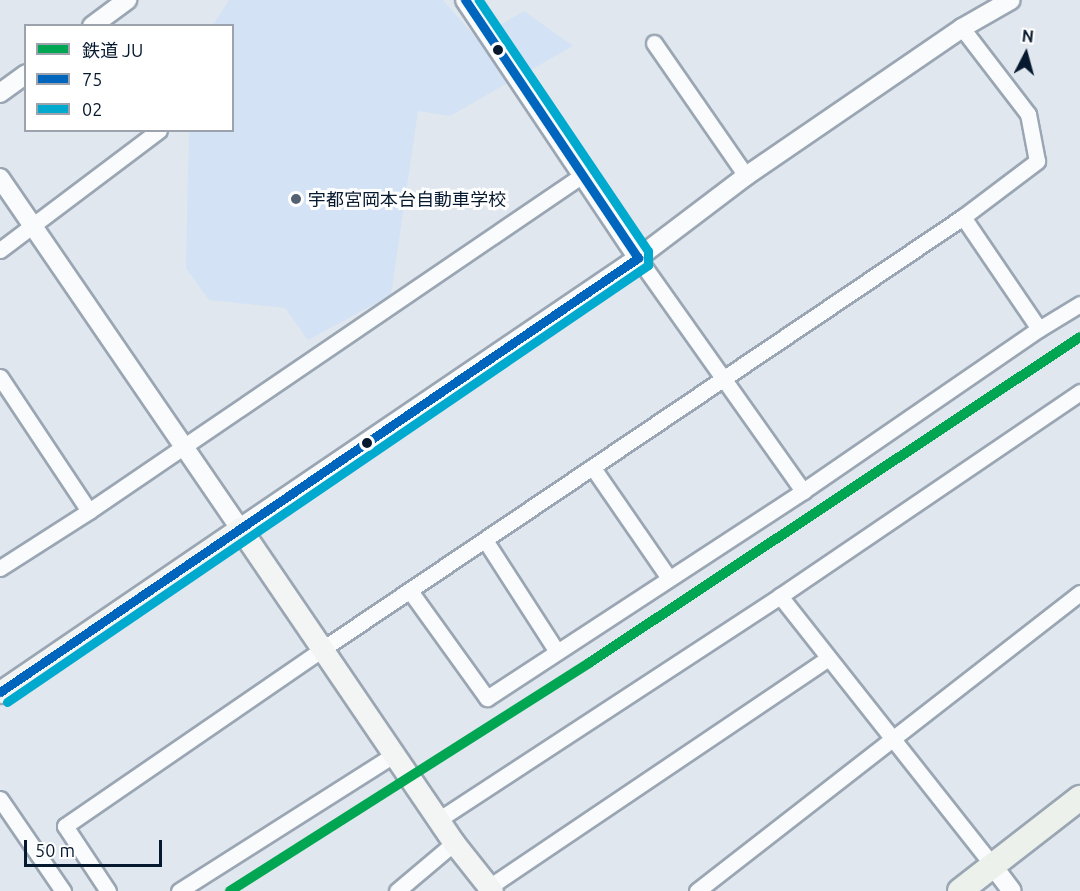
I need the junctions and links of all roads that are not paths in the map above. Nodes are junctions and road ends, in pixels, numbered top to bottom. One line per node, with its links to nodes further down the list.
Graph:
1 (127, 0): 4 (street)
2 (465, 0): 10 (street)
3 (1011, 0): 5 (street)
4 (95, 24)
5 (962, 28): 11 (street); 13 (street)
6 (654, 43): 11 (street)
7 (24, 75): 8 (street)
8 (0, 93)
9 (156, 132): 14 (street)
10 (580, 176): 16 (street); 22 (street)
11 (746, 176): 16 (street)
12 (0, 178): 14 (street)
13 (963, 217): 18 (street); 20 (street)
14 (32, 225): 15 (street); 22 (street)
15 (0, 250)
16 (638, 258): 20 (street); 26 (street)
17 (1080, 304): 18 (street)
18 (1039, 329): 24 (street)
19 (0, 377): 25 (street)
20 (724, 377): 23 (street); 24 (street)
21 (1080, 392): 32 (street)
22 (182, 446): 25 (street); 26 (street)
23 (593, 468): 27 (street); 29 (street)
24 (803, 491): 29 (street)
25 (89, 512): 28 (street)
26 (240, 528): 33 (main road); 36 (main road)
27 (485, 540): 30 (street); 34 (street)
28 (0, 568)
29 (669, 578): 34 (street)
30 (410, 591): 33 (street); 34 (street)
31 (1080, 593): 37 (street)
32 (780, 596): 35 (street); 41 (street)
33 (321, 650): 38 (main road); 46 (street)
34 (556, 650)
35 (828, 658): 37 (street); 44 (street)
36 (0, 692)
37 (892, 741): 43 (street); 49 (street)
38 (395, 754): 41 (main road); 47 (street)
39 (1080, 798): 43 (main road)
40 (0, 799): 45 (street)
41 (438, 820): 42 (main road)
42 (454, 843): 44 (main road); 48 (street)
43 (993, 866): 50 (main road); 51 (street)
44 (490, 889)
45 (63, 891)
46 (108, 891)
47 (179, 891)
48 (397, 891)
49 (697, 891)
50 (960, 891)
51 (1012, 891)

